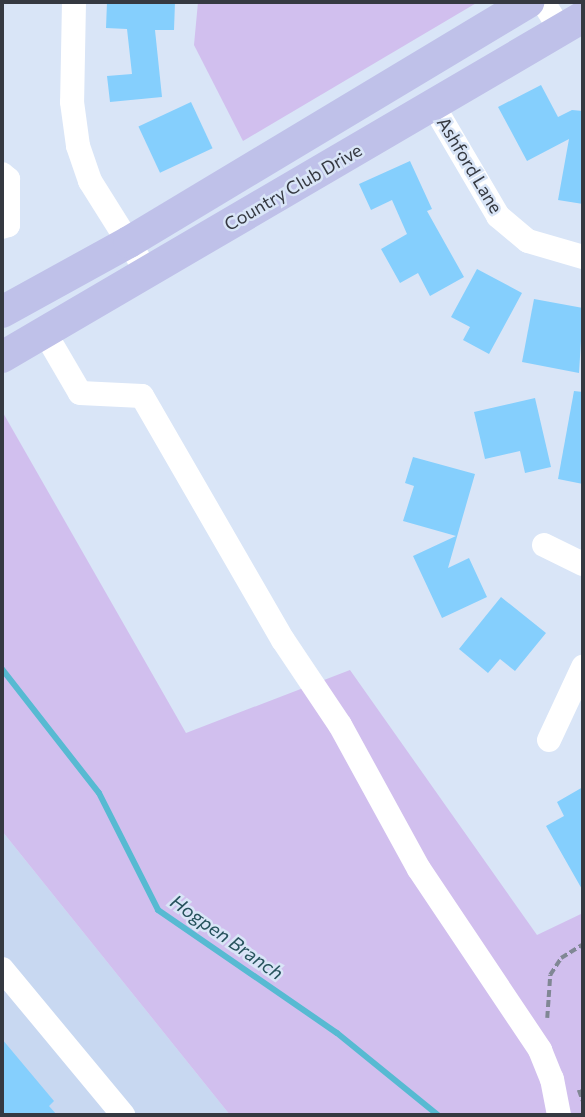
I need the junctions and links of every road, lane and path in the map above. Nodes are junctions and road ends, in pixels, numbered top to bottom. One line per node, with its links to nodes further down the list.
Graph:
1 (74, 2): 8 (street)
2 (527, 2): 8 (main road, Country Club Drive)
3 (543, 2): 4 (street)
4 (572, 23): 5 (main road, Country Club Drive)
5 (433, 105): 9 (street, Ashford Lane); 10 (main road, Country Club Drive)
6 (2, 174): 7 (street)
7 (2, 227)
8 (129, 242): 10 (street); 11 (main road, Country Club Drive)
9 (583, 257)
10 (146, 272): 12 (main road, Country Club Drive)
11 (2, 312)
12 (45, 333): 13 (main road, Country Club Drive); 22 (street)
13 (2, 357)
14 (544, 545): 15 (street)
15 (583, 564)
16 (583, 667): 17 (street)
17 (549, 740)
18 (583, 944): 20 (path)
19 (2, 969): 21 (street)
20 (550, 975)
21 (123, 1115)
22 (559, 1115)

